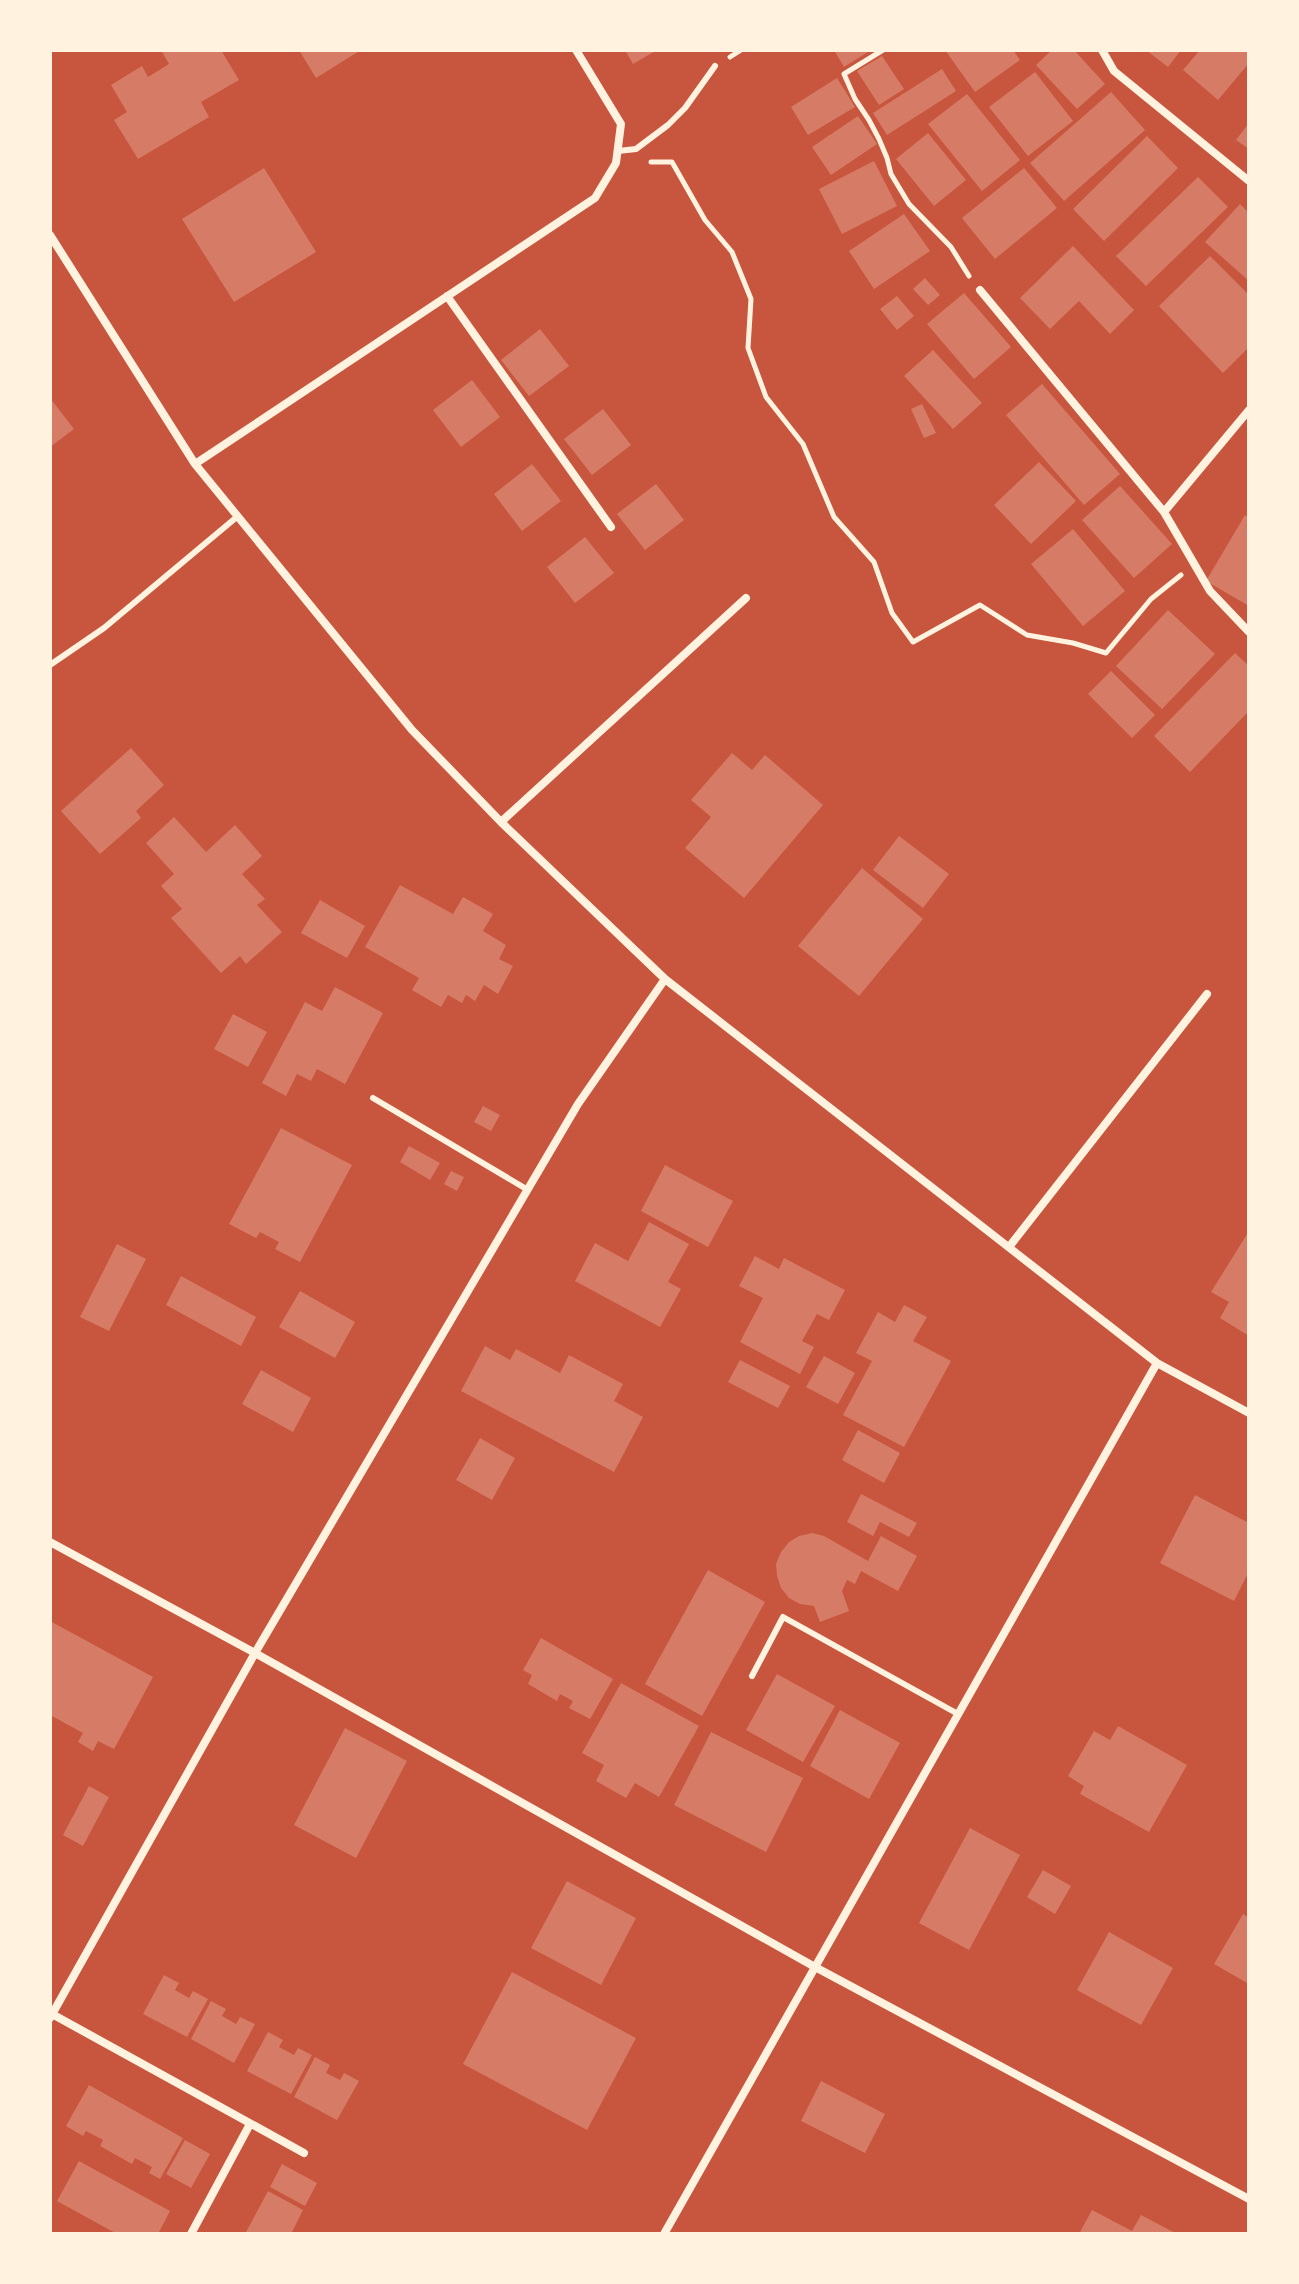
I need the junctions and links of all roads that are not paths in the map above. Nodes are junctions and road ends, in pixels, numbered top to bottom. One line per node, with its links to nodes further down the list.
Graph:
1 (576, 50): 4 (street)
2 (1102, 50): 5 (street)
3 (715, 66): 4 (lane)
4 (618, 151): 8 (street)
5 (1249, 181)
6 (50, 235): 10 (street)
7 (980, 290): 11 (street)
8 (447, 296): 10 (street); 13 (street)
9 (1249, 410): 11 (street)
10 (195, 464): 12 (street)
11 (1164, 512): 15 (street)
12 (238, 516): 16 (lane); 17 (street)
13 (611, 527)
14 (746, 598): 17 (street)
15 (1249, 632)
16 (50, 665)
17 (501, 822): 18 (street)
18 (665, 979): 21 (street); 22 (street)
19 (1207, 994): 22 (street)
20 (373, 1098): 21 (lane)
21 (528, 1190): 26 (street)
22 (1009, 1247): 23 (street)
23 (1157, 1363): 24 (street); 28 (street)
24 (1249, 1413)
25 (50, 1542): 26 (street)
26 (255, 1653): 29 (street); 30 (street)
27 (752, 1676): 28 (lane)
28 (958, 1714): 29 (street)
29 (815, 1967): 33 (street); 35 (street)
30 (51, 2016): 31 (street)
31 (250, 2124): 32 (street); 34 (street)
32 (304, 2153)
33 (1249, 2199)
34 (191, 2234)
35 (664, 2234)

